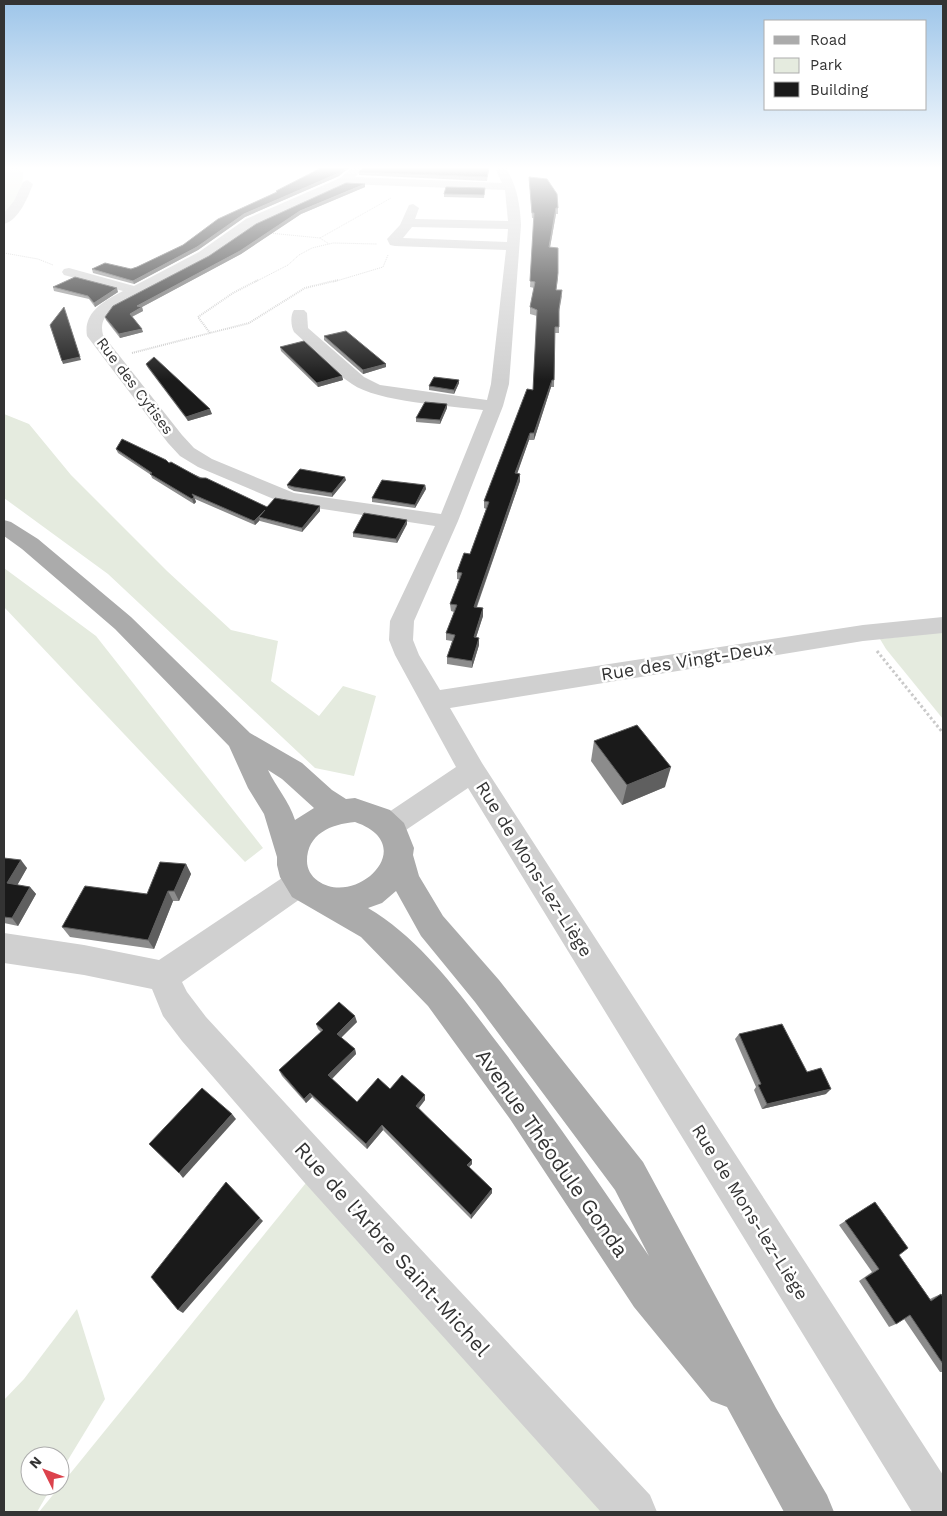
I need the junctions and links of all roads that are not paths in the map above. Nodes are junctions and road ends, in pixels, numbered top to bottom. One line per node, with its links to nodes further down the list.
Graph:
1 (227, 239): 6 (street, Rue des Cytises)
2 (394, 239): 4 (street)
3 (513, 239): 4 (street, Rue de Mons-lez-Liège)
4 (512, 246): 8 (street, Rue de Mons-lez-Liège)
5 (69, 272): 6 (street)
6 (134, 290): 9 (street, Rue des Cytises)
7 (299, 313): 8 (street)
8 (494, 406): 9 (street, Rue de Mons-lez-Liège)
9 (448, 521): 12 (street, Rue de Mons-lez-Liège)
10 (4, 526): 13 (main road)
11 (943, 625): 12 (street, Rue des Vingt-Deux)
12 (432, 701): 14 (street, Rue de Mons-lez-Liège)
13 (240, 740): 15 (main road); 17 (main road)
14 (472, 771): 16 (street); 23 (street, Rue de Mons-lez-Liège)
15 (341, 811): 16 (main road); 17 (main road)
16 (395, 842): 17 (main road); 20 (main road, Avenue Théodule Gonda)
17 (305, 879): 19 (street); 20 (main road, Avenue Théodule Gonda)
18 (4, 948): 19 (street)
19 (163, 976): 21 (street, Rue de l'Arbre Saint-Michel)
20 (760, 1424): 22 (main road, Avenue Théodule Gonda)
21 (633, 1512)
22 (810, 1512)
23 (939, 1512)

